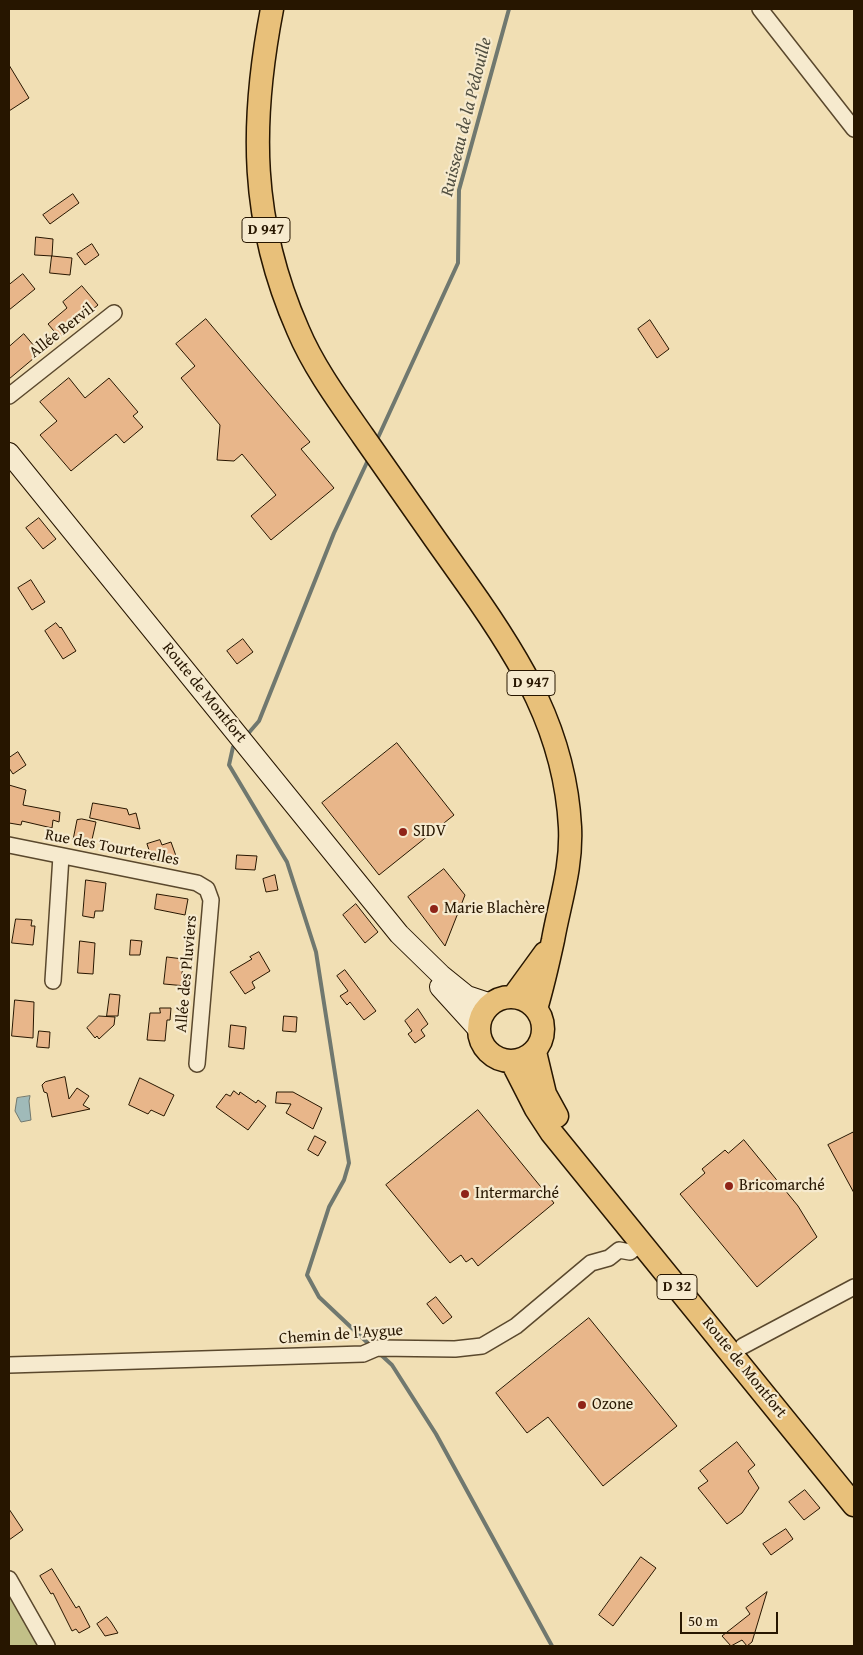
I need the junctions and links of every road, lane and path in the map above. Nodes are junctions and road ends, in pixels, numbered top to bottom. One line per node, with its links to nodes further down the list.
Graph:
1 (272, 9): 11 (main road, D 947)
2 (760, 9): 3 (street)
3 (854, 129)
4 (114, 313): 5 (street, Allée Bervil)
5 (9, 396)
6 (9, 453): 10 (main road, Route de Montfort)
7 (9, 845): 8 (street, Rue des Tourterelles)
8 (61, 856): 9 (street, Rue des Tourterelles); 12 (street)
9 (206, 889): 19 (street, Allée des Pluviers)
10 (399, 934): 14 (main road, Route de Montfort); 16 (main road, Route de Montfort)
11 (553, 939): 13 (main road, D 947); 15 (main road, D 947)
12 (53, 981)
13 (513, 997): 14 (main road); 15 (main road)
14 (491, 1004): 16 (main road)
15 (536, 1008): 17 (main road)
16 (479, 1030): 18 (main road)
17 (534, 1052): 18 (main road); 22 (main road, Route de Montfort / D 32)
18 (512, 1062): 20 (main road, Route de Montfort / D 32)
19 (197, 1064)
20 (641, 1243): 23 (street, Chemin de l'Aygue); 25 (main road, Route de Montfort / D 32)
21 (854, 1287): 22 (street)
22 (743, 1346): 24 (main road, Route de Montfort / D 32)
23 (9, 1365)
24 (854, 1482)
25 (854, 1505)
26 (9, 1579): 27 (street)
27 (48, 1646)

